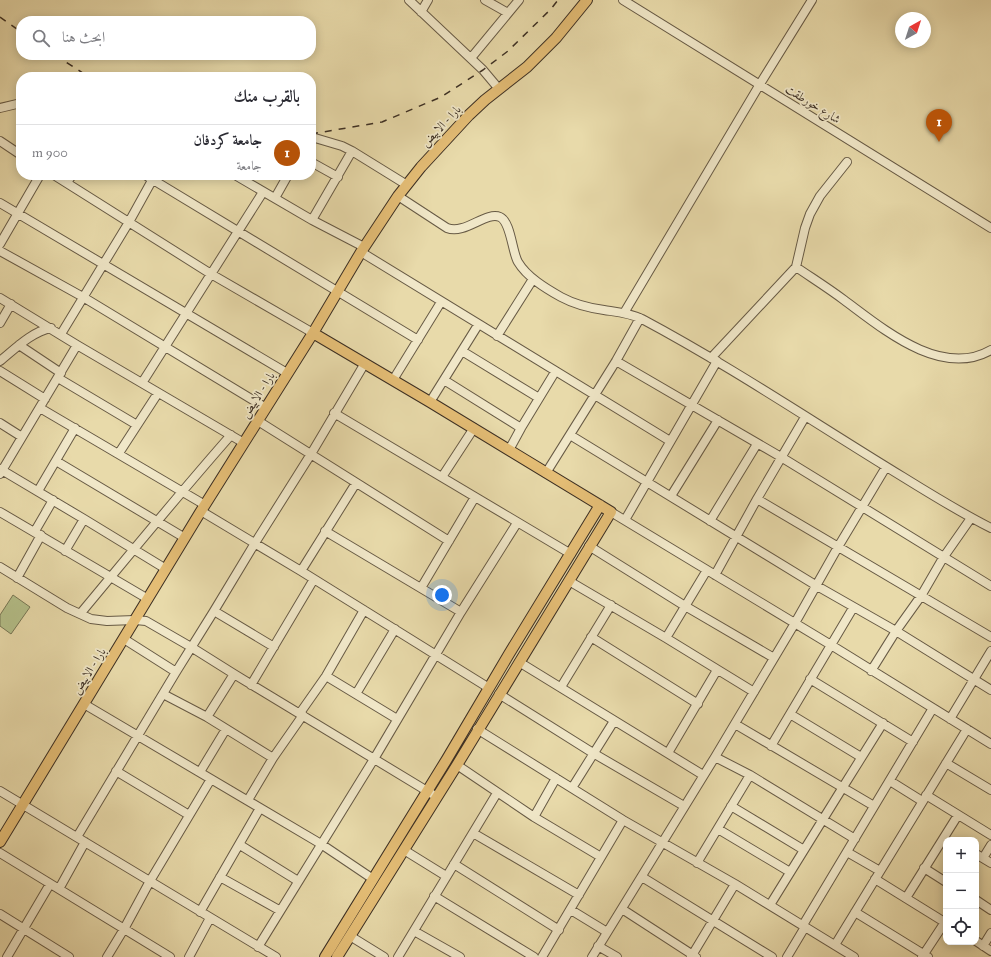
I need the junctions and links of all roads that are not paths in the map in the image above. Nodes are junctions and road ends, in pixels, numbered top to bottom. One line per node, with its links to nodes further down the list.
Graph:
1 (408, 0): 8 (street)
2 (428, 0): 8 (street)
3 (485, 0): 9 (street)
4 (519, 0): 9 (street)
5 (587, 0): 12 (main road, بارا - الابيض)
6 (623, 0): 11 (street, شارع خورطقت)
7 (812, 0): 11 (street)
8 (421, 12): 10 (street)
9 (508, 13): 10 (street)
10 (471, 58): 12 (street)
11 (760, 84): 38 (street, شارع خورطقت); 53 (street)
12 (499, 89): 30 (main road, بارا - الابيض)
13 (16, 104): 14 (street)
14 (0, 108)
15 (316, 139): 18 (street)
16 (0, 141): 17 (street)
17 (16, 151)
18 (352, 151): 21 (street); 30 (street)
19 (847, 162): 44 (street)
20 (316, 165): 21 (street)
21 (338, 177): 36 (street)
22 (37, 180): 35 (street)
23 (62, 180): 29 (street)
24 (69, 180): 29 (street)
25 (148, 180): 37 (street)
26 (156, 180): 39 (street)
27 (243, 180): 31 (street)
28 (285, 180): 33 (street)
29 (67, 183): 37 (street)
30 (407, 185): 32 (main road, بارا - الابيض)
31 (262, 192): 33 (street); 39 (street)
32 (398, 196): 41 (main road, بارا - الابيض); 46 (street)
33 (275, 198): 36 (street)
34 (0, 202): 35 (street)
35 (18, 213): 40 (street); 43 (street)
36 (312, 220): 41 (street)
37 (128, 222): 43 (street); 45 (street)
38 (991, 228)
39 (238, 231): 45 (street); 47 (street)
40 (0, 244)
41 (362, 250): 47 (main road, بارا - الابيض); 50 (street)
42 (0, 251): 48 (street)
43 (103, 264): 48 (street); 52 (street)
44 (796, 267): 65 (street); 67 (street)
45 (211, 274): 52 (street); 58 (street)
46 (533, 279): 53 (street); 60 (street)
47 (338, 292): 58 (main road, بارا - الابيض); 61 (street)
48 (83, 297): 59 (street); 64 (street)
49 (0, 298): 51 (street)
50 (442, 302): 56 (street); 61 (street)
51 (11, 304): 55 (street); 57 (street)
52 (186, 313): 64 (street); 73 (street)
53 (624, 313): 54 (street)
54 (640, 318): 67 (street); 69 (street)
55 (0, 323)
56 (478, 325): 60 (street); 66 (street)
57 (50, 328): 59 (street); 62 (street)
58 (313, 333): 70 (main road); 73 (main road, بارا - الابيض)
59 (61, 334): 63 (street)
60 (497, 336): 72 (street)
61 (418, 340): 75 (street)
62 (19, 345): 68 (street); 74 (street)
63 (77, 345): 74 (street); 77 (street)
64 (166, 347): 77 (street); 85 (street)
65 (991, 350)
66 (462, 351): 76 (street); 81 (street)
67 (714, 359): 83 (street); 87 (street)
68 (0, 361)
69 (616, 361): 79 (street); 83 (street)
70 (365, 363): 75 (main road); 86 (street)
71 (0, 371): 80 (street)
72 (555, 372): 79 (street); 81 (street)
73 (287, 374): 85 (main road, بارا - الابيض)
74 (59, 375): 80 (street); 91 (street)
75 (393, 380): 82 (main road)
76 (444, 380): 82 (street); 94 (street)
77 (142, 383): 78 (street)
78 (158, 393): 91 (street); 95 (street)
79 (595, 396): 96 (street); 98 (street)
80 (45, 398): 84 (street)
81 (539, 398): 94 (street)
82 (430, 402): 93 (main road)
83 (692, 404): 88 (street); 98 (street)
84 (40, 408): 92 (street); 97 (street)
85 (266, 408): 89 (main road, بارا - الابيض)
86 (334, 413): 103 (street); 109 (street)
87 (805, 417): 104 (street); 106 (street)
88 (718, 420): 100 (street); 114 (street)
89 (258, 421): 99 (main road, بارا - الابيض); 103 (street)
90 (0, 423): 97 (street)
91 (137, 425): 102 (street)
92 (75, 428): 102 (street); 105 (street)
93 (474, 428): 101 (main road); 109 (street)
94 (521, 428): 101 (street)
95 (231, 435): 99 (street); 113 (street)
96 (570, 435): 108 (street); 110 (street)
97 (22, 437): 107 (street)
98 (670, 441): 110 (street)
99 (244, 443): 119 (main road, بارا - الابيض)
100 (757, 444): 104 (street); 126 (street)
101 (509, 450): 108 (main road)
102 (119, 454): 113 (street)
103 (311, 454): 111 (street); 135 (street)
104 (781, 457): 116 (street); 120 (street)
105 (56, 461): 112 (street); 127 (street)
106 (886, 467): 120 (street); 123 (street)
107 (1, 471): 112 (street)
108 (546, 473): 118 (main road)
109 (442, 477): 115 (street)
110 (646, 482): 114 (street); 125 (street)
111 (356, 483): 130 (street); 134 (street)
112 (38, 491): 117 (street)
113 (181, 491): 119 (street); 127 (street)
114 (671, 496): 126 (street)
115 (475, 497): 128 (street); 134 (street)
116 (757, 499): 132 (street); 137 (street)
117 (53, 500): 124 (street); 131 (street)
118 (600, 505): 122 (main road); 140 (main road)
119 (203, 508): 133 (main road, بارا - الابيض); 135 (street)
120 (862, 508): 137 (street); 141 (street)
121 (0, 512): 131 (street)
122 (611, 512): 125 (street); 136 (main road)
123 (971, 518): 129 (street); 141 (street)
124 (84, 519): 138 (street); 139 (street)
125 (625, 520): 143 (street)
126 (710, 521): 132 (street)
127 (158, 522): 133 (street); 138 (street)
128 (517, 523): 140 (street); 161 (street)
129 (991, 528)
130 (325, 531): 145 (street); 153 (street)
131 (38, 533): 139 (street); 148 (street)
132 (736, 536): 146 (street); 151 (street)
133 (185, 538): 142 (main road, بارا - الابيض)
134 (449, 541): 153 (street)
135 (255, 543): 145 (street); 160 (street)
136 (589, 546): 150 (main road); 157 (street)
137 (838, 547): 151 (street); 154 (street)
138 (134, 549): 142 (street); 147 (street)
139 (65, 551): 147 (street)
140 (571, 554): 187 (main road)
141 (943, 558): 152 (street); 154 (street)
142 (166, 569): 155 (main road, بارا - الابيض)
143 (707, 570): 146 (street); 157 (street)
144 (1, 571): 148 (street)
145 (301, 571): 149 (street)
146 (715, 575): 164 (street)
147 (111, 577): 155 (street); 162 (street)
148 (17, 578): 162 (street)
149 (314, 579): 159 (street); 173 (street)
150 (569, 580): 156 (street); 177 (main road)
151 (817, 586): 158 (street); 164 (street)
152 (991, 586)
153 (421, 588): 161 (street)
154 (920, 596): 166 (street); 168 (street)
155 (148, 599): 163 (main road, بارا - الابيض)
156 (611, 605): 167 (street); 169 (street)
157 (685, 606): 169 (street); 176 (street)
158 (853, 608): 166 (street); 171 (street)
159 (364, 610): 165 (street); 182 (street)
160 (214, 611): 172 (street); 173 (street)
161 (461, 612): 175 (street)
162 (80, 614): 163 (street)
163 (135, 620): 170 (main road, بارا - الابيض); 172 (street)
164 (795, 624): 171 (street); 176 (street)
165 (395, 629): 175 (street); 191 (street)
166 (896, 631): 179 (street); 184 (street)
167 (591, 637): 186 (street); 194 (street)
168 (991, 637)
169 (666, 638): 178 (street)
170 (124, 639): 180 (street); 193 (main road, بارا - الابيض)
171 (831, 645): 179 (street); 183 (street)
172 (191, 647): 180 (street); 181 (street)
173 (274, 647): 185 (street)
174 (991, 651): 184 (street)
175 (436, 654): 187 (street); 199 (street)
176 (774, 658): 189 (street)
177 (520, 662): 186 (street); 192 (main road)
178 (717, 670): 189 (street); 194 (street)
179 (871, 671): 195 (street)
180 (176, 672): 190 (street)
181 (234, 674): 185 (street); 198 (street)
182 (326, 676): 191 (street); 196 (street)
183 (810, 679): 197 (street); 202 (street)
184 (974, 679): 188 (street); 200 (street)
185 (251, 685): 196 (street)
186 (562, 687): 201 (street)
187 (489, 688): 230 (main road)
188 (991, 690)
189 (754, 692): 203 (street)
190 (163, 694): 198 (street); 207 (street)
191 (356, 694): 199 (street)
192 (499, 694): 205 (main road); 211 (street)
193 (84, 704): 207 (street); 235 (main road, بارا - الابيض)
194 (698, 704): 212 (street)
195 (933, 708): 200 (street); 208 (street)
196 (302, 714): 215 (street); 216 (street)
197 (790, 714): 210 (street); 214 (street)
198 (207, 717): 204 (street)
199 (397, 719): 216 (street)
200 (950, 719): 206 (street)
201 (614, 721): 211 (street); 212 (street)
202 (883, 723): 208 (street); 214 (street)
203 (735, 724): 210 (street); 213 (street)
204 (226, 729): 215 (street); 220 (street)
205 (477, 729): 218 (main road); 223 (street)
206 (966, 729): 209 (street); 217 (street)
207 (137, 736): 219 (street); 220 (street)
208 (913, 742): 225 (street)
209 (991, 744)
210 (771, 746): 226 (street)
211 (594, 753): 227 (street); 236 (street)
212 (668, 753): 221 (street)
213 (715, 757): 221 (street); 222 (street)
214 (861, 757): 226 (street)
215 (273, 758): 234 (street)
216 (374, 759): 230 (street); 255 (street)
217 (946, 763): 228 (street); 233 (street)
218 (456, 765): 231 (street); 232 (main road)
219 (116, 770): 240 (street); 249 (street)
220 (200, 772): 224 (street)
221 (703, 775): 236 (street)
222 (750, 775): 237 (street); 244 (street)
223 (556, 778): 227 (street); 242 (street)
224 (211, 779): 234 (street); 240 (street)
225 (890, 781): 233 (street); 238 (street)
226 (842, 787): 238 (street); 244 (street)
227 (572, 788): 243 (street)
228 (991, 790)
229 (0, 791): 235 (street)
230 (427, 791): 232 (street); 273 (main road)
231 (497, 792): 242 (street); 246 (street)
232 (436, 797): 258 (main road)
233 (924, 798): 241 (street); 268 (street)
234 (248, 800): 239 (street)
235 (23, 805): 249 (street); 252 (main road, بارا - الابيض)
236 (684, 806): 254 (street)
237 (732, 806): 245 (street); 259 (street)
238 (874, 806): 251 (street)
239 (260, 808): 255 (street); 256 (street)
240 (190, 815): 276 (street)
241 (958, 815): 247 (street); 248 (street)
242 (534, 817): 263 (street)
243 (623, 820): 254 (street); 263 (street)
244 (823, 820): 251 (street); 259 (street)
245 (718, 828): 264 (street); 269 (street)
246 (473, 833): 266 (street); 282 (street)
247 (946, 835): 250 (street); 267 (street)
248 (991, 835)
249 (77, 837): 253 (street)
250 (949, 837)
251 (855, 839): 260 (street)
252 (0, 842)
253 (86, 842): 276 (street); 280 (street)
254 (662, 842): 264 (street); 272 (street)
255 (321, 844): 273 (street); 277 (street)
256 (240, 845): 271 (street); 277 (street)
257 (991, 845): 262 (street)
258 (404, 850): 270 (street); 304 (main road)
259 (804, 850): 269 (street)
260 (847, 852): 268 (street); 297 (street)
261 (0, 853): 278 (street)
262 (980, 856): 265 (street)
263 (601, 858): 282 (street)
264 (697, 863): 279 (street)
265 (991, 863)
266 (454, 864): 270 (street); 300 (street)
267 (924, 868): 275 (street); 283 (street)
268 (880, 871): 274 (street)
269 (790, 872): 285 (street)
270 (446, 876): 281 (street)
271 (220, 877): 287 (street); 290 (street)
272 (642, 877): 286 (street); 294 (street)
273 (373, 879): 318 (main road)
274 (875, 879): 283 (street); 291 (street)
275 (943, 880)
276 (150, 881): 290 (street); 299 (street)
277 (298, 881): 287 (street)
278 (50, 884): 280 (street); 298 (street)
279 (736, 884): 285 (street); 294 (street)
280 (59, 889): 299 (street)
281 (434, 896): 301 (street); 323 (street)
282 (579, 896): 288 (street)
283 (906, 898): 295 (street)
284 (979, 902): 289 (street)
285 (770, 905): 297 (street)
286 (622, 909): 302 (street); 310 (street)
287 (280, 910): 308 (street)
288 (571, 910): 300 (street); 302 (street)
289 (991, 910)
290 (200, 912): 293 (street)
291 (855, 912): 306 (street); 311 (street)
292 (0, 914): 298 (street)
293 (210, 918): 308 (street); 316 (street)
294 (713, 921): 310 (street); 327 (street)
295 (943, 921)
296 (943, 925): 311 (street)
297 (804, 926): 306 (street); 328 (street)
298 (24, 929): 312 (street); 313 (street)
299 (124, 929): 314 (street); 315 (street)
300 (559, 930): 324 (street)
301 (414, 931): 321 (street); 322 (street)
302 (607, 932): 307 (street)
303 (991, 933): 305 (street)
304 (350, 936): 319 (main road); 320 (street)
305 (980, 944): 309 (street)
306 (834, 945): 329 (street)
307 (598, 946): 325 (street); 326 (street)
308 (258, 947): 317 (street)
309 (991, 951)
310 (693, 956)
311 (925, 956)
312 (7, 957)
313 (69, 957)
314 (108, 957)
315 (170, 957)
316 (189, 957)
317 (276, 957)
318 (325, 957)
319 (337, 957)
320 (384, 957)
321 (398, 957)
322 (460, 957)
323 (534, 957)
324 (542, 957)
325 (592, 957)
326 (617, 957)
327 (772, 957)
328 (787, 957)
329 (854, 957)

